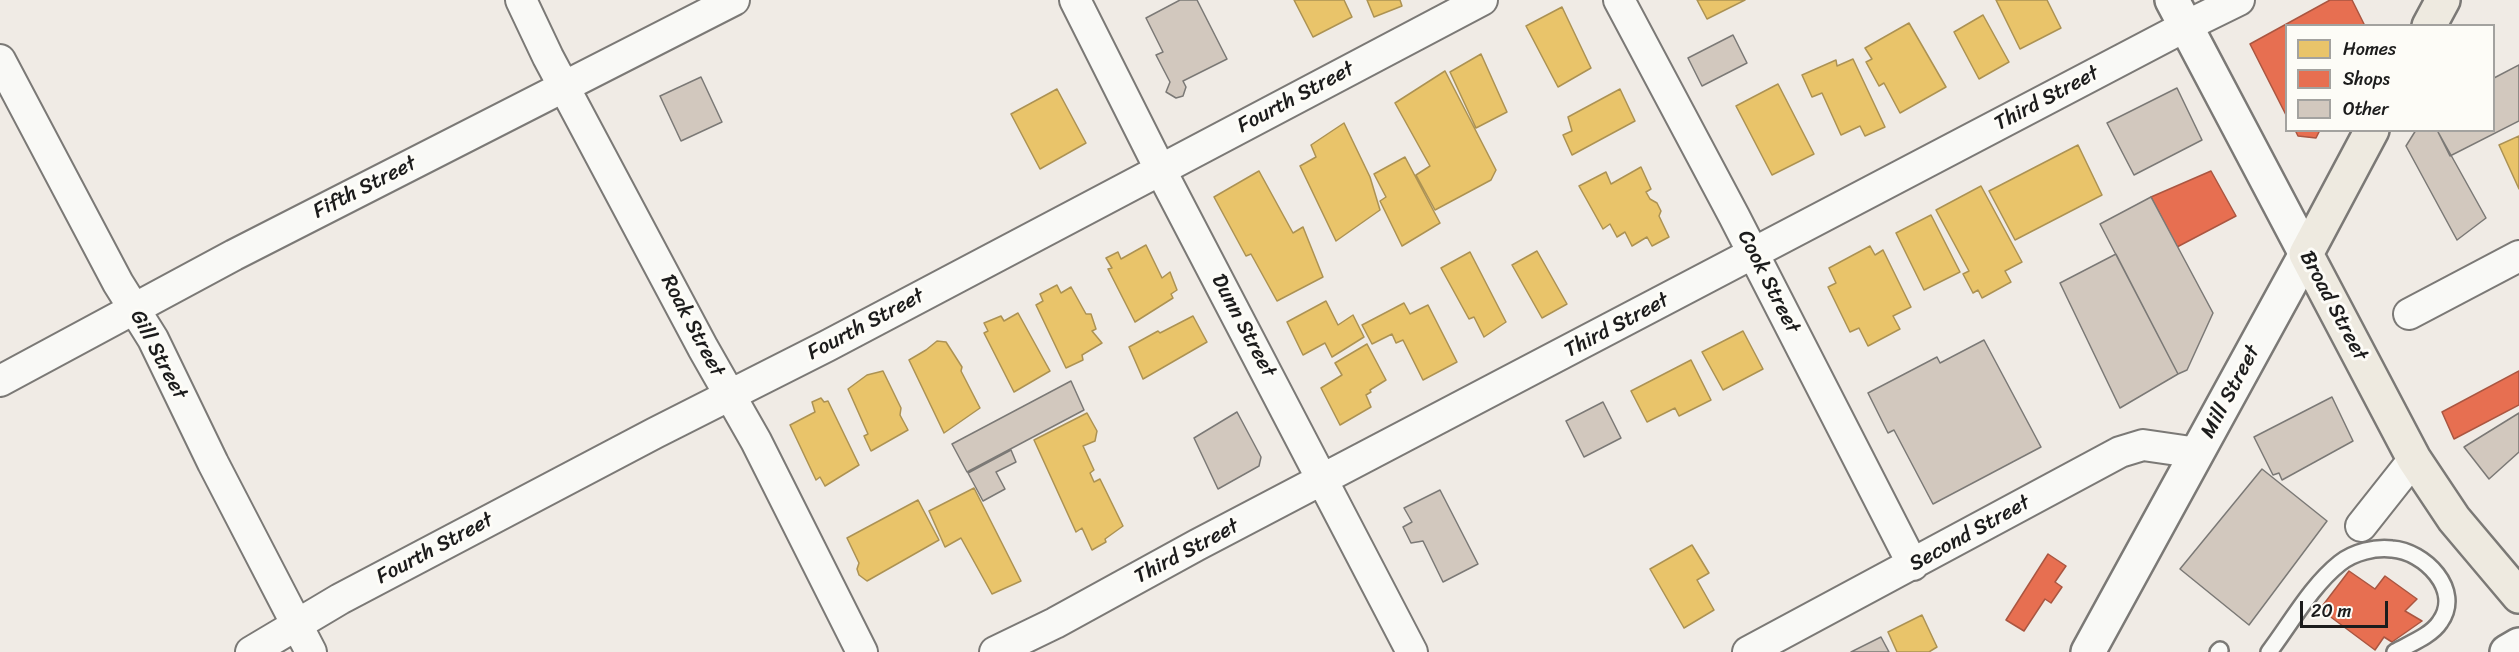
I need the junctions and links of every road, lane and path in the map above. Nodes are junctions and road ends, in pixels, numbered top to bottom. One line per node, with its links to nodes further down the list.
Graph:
1 (521, 0): 11 (street, Roak Street)
2 (734, 0): 11 (street, Fifth Street)
3 (1075, 0): 13 (street, Dunn Street)
4 (1482, 0): 13 (street, Fourth Street)
5 (1618, 0): 14 (street, Cook Street)
6 (2239, 0): 8 (street, Third Street)
7 (2443, 0): 9 (main road)
8 (2179, 13): 14 (street, Third Street); 15 (main road, Broad Street)
9 (2430, 24)
10 (0, 60): 17 (street, Gill Street)
11 (565, 86): 17 (street, Fifth Street); 20 (street, Roak Street)
12 (2371, 132): 15 (main road, Mill Street)
13 (1160, 169): 20 (street, Fourth Street); 23 (street, Dunn Street)
14 (1753, 254): 23 (street, Third Street); 25 (street, Cook Street)
15 (2306, 254): 21 (main road, Mill Street); 22 (main road, Broad Street)
16 (2519, 256): 18 (street)
17 (134, 309): 19 (street, Fifth Street); 27 (street, Gill Street)
18 (2409, 314)
19 (0, 381)
20 (730, 395): 27 (street, Fourth Street); 31 (street, Roak Street)
21 (2198, 453): 25 (street, Second Street); 35 (main road, Mill Street)
22 (2414, 459): 24 (street); 26 (main road, Broad Street)
23 (1323, 480): 32 (street, Third Street); 33 (street, Dunn Street)
24 (2361, 526)
25 (1913, 565): 34 (street, Second Street)
26 (2519, 596)
27 (298, 625): 29 (street, Fourth Street); 30 (street, Gill Street)
28 (2519, 645): 38 (main road)
29 (251, 652)
30 (311, 652)
31 (862, 652)
32 (995, 652)
33 (1412, 652)
34 (1748, 652)
35 (2088, 652)
36 (2269, 652): 37 (lane)
37 (2395, 652)
38 (2506, 652)

